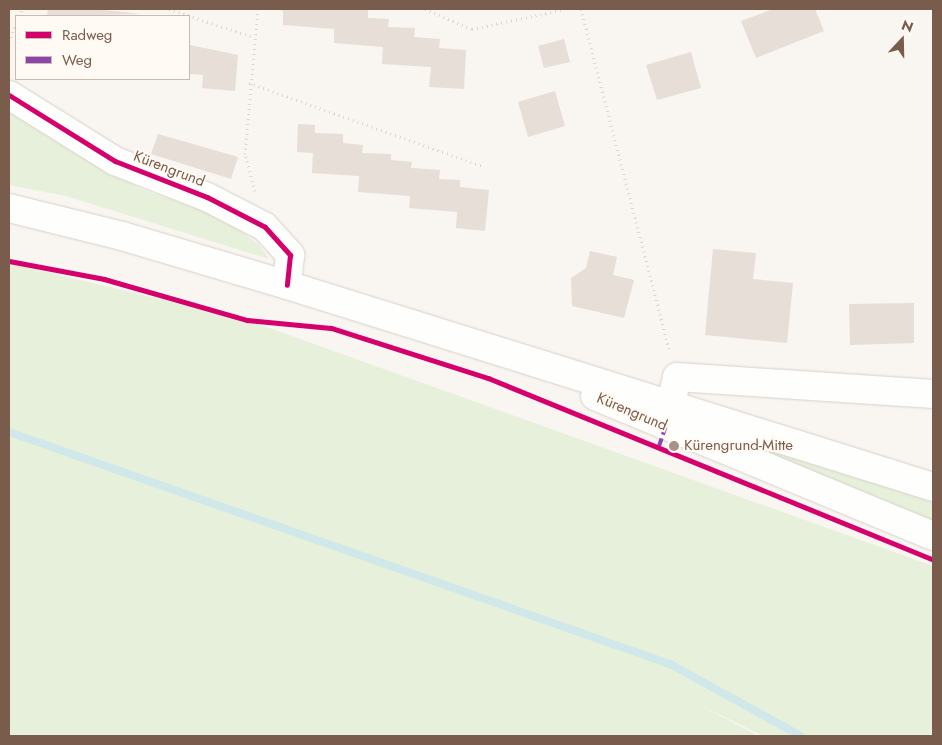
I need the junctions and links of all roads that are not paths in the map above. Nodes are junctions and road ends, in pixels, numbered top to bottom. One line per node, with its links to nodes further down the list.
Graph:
1 (9, 96): 3 (main road, Kürengrund)
2 (9, 208): 3 (main road, Kürengrund)
3 (287, 285): 5 (main road, Kürengrund)
4 (933, 394): 5 (main road)
5 (671, 402): 6 (main road, Kürengrund); 7 (main road, Kürengrund)
6 (933, 487)
7 (933, 536)

